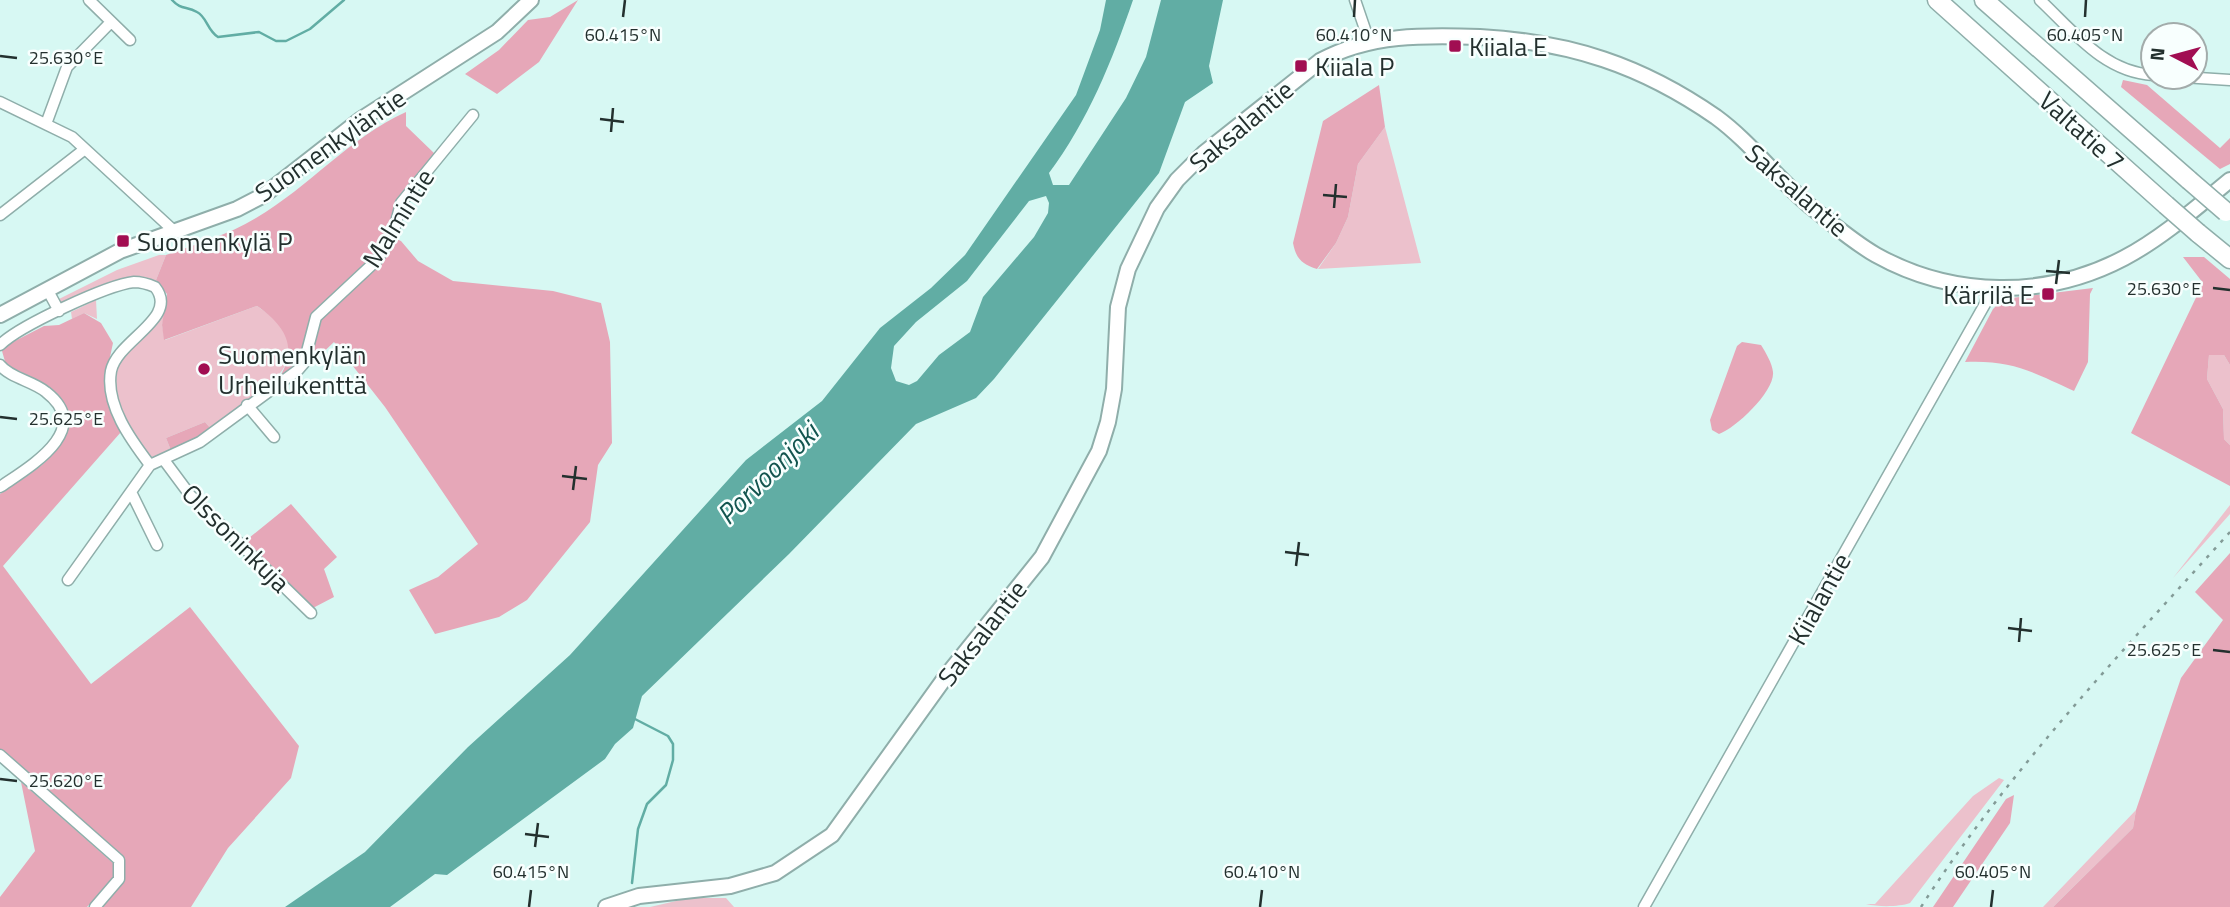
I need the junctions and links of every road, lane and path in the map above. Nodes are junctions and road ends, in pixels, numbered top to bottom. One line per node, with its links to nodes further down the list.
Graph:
1 (89, 0): 7 (street)
2 (531, 0): 20 (street, Suomenkyläntie)
3 (1356, 0): 9 (street)
4 (1937, 0): 21 (highway, Valtatie 7, bridge)
5 (1984, 0): 18 (highway, Valtatie 7, bridge)
6 (2040, 0): 10 (street)
7 (111, 22): 8 (street); 15 (street)
8 (130, 40)
9 (1369, 41): 23 (street, Saksalantie); 39 (street, Saksalantie)
10 (2139, 73)
11 (2209, 79): 12 (street)
12 (2230, 80)
13 (0, 102): 15 (street)
14 (473, 115): 28 (street, Malmintie)
15 (46, 124): 16 (street)
16 (85, 149): 19 (street); 20 (street)
17 (2230, 180): 23 (street, Saksalantie)
18 (2228, 214)
19 (0, 215)
20 (173, 230): 22 (street, Suomenkyläntie)
21 (2230, 259)
22 (47, 289): 24 (street); 25 (street, Suomenkyläntie)
23 (1989, 289): 40 (street, Kiialantie)
24 (59, 311): 26 (street); 31 (street)
25 (0, 315)
26 (0, 345)
27 (0, 365): 32 (street)
28 (247, 405): 29 (street); 30 (street, Malmintie)
29 (274, 437)
30 (164, 460): 31 (street, Malmintie); 36 (street, Olssoninkuja)
31 (150, 465): 33 (street)
32 (0, 487)
33 (131, 492): 34 (street); 35 (street)
34 (157, 545)
35 (68, 580)
36 (311, 613)
37 (0, 755): 38 (street)
38 (95, 907)
39 (606, 907)
40 (1644, 907)

